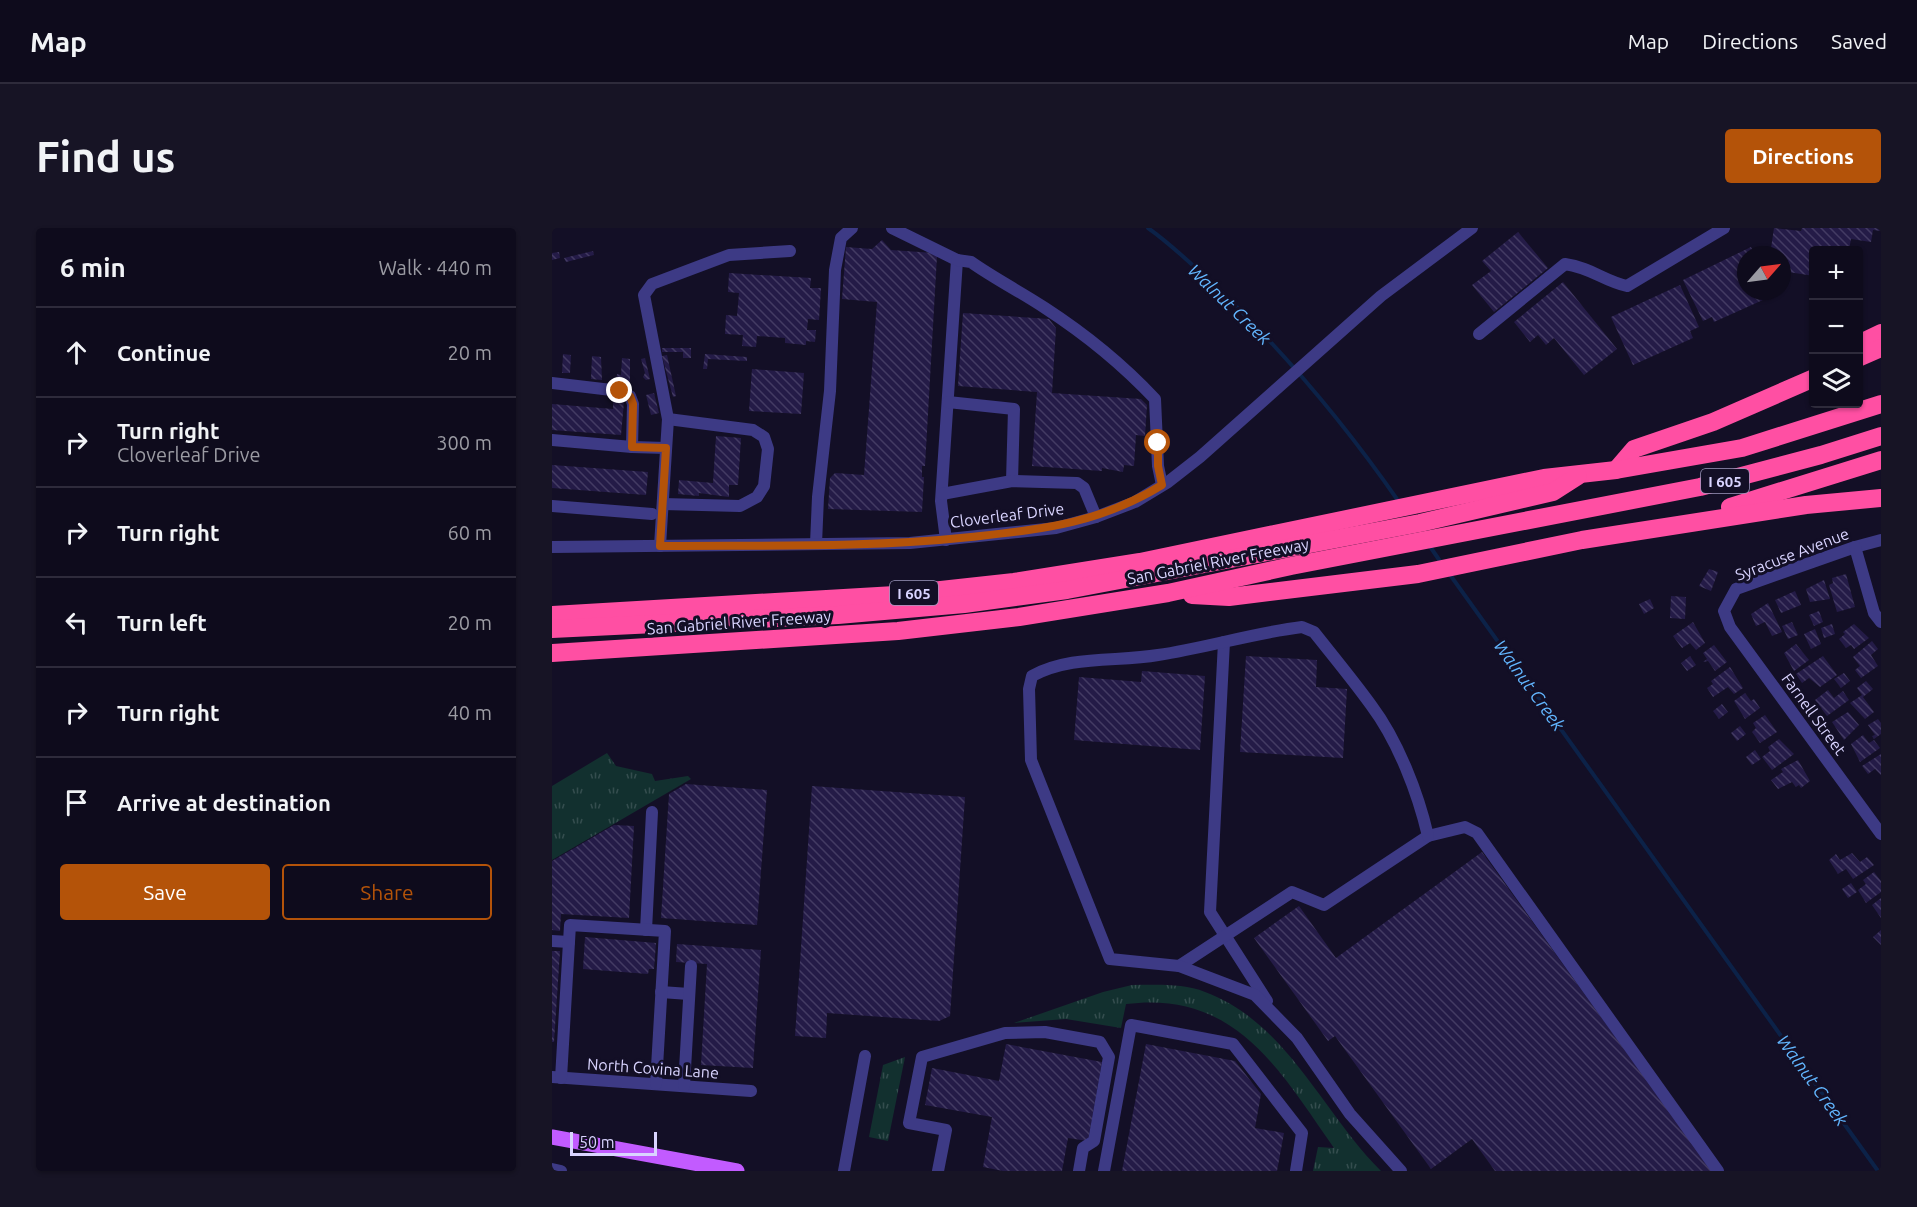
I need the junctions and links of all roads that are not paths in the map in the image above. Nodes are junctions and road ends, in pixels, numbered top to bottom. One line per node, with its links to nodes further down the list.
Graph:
1 (852, 228): 37 (street)
2 (892, 228): 6 (street)
3 (1472, 228): 26 (street, Cloverleaf Drive)
4 (1724, 228): 8 (street)
5 (790, 250): 17 (street)
6 (957, 260): 15 (street); 26 (street)
7 (1881, 333): 9 (highway)
8 (1479, 334)
9 (1863, 342)
10 (1881, 348): 11 (highway)
11 (1863, 356)
12 (1809, 368): 18 (highway)
13 (1809, 380): 18 (highway)
14 (552, 383): 21 (street)
15 (948, 402): 25 (street); 27 (street)
16 (1881, 405): 24 (highway, San Gabriel River Freeway / I 605)
17 (668, 419): 22 (street); 29 (street)
18 (1713, 422): 24 (highway)
19 (1881, 436): 41 (highway, San Gabriel River Freeway / I 605)
20 (552, 440): 21 (street)
21 (632, 447): 22 (street)
22 (666, 448): 29 (street)
23 (1881, 460): 33 (highway)
24 (1616, 470): 36 (highway, San Gabriel River Freeway / I 605)
25 (1012, 481): 27 (street); 32 (street)
26 (1162, 485): 32 (street, Cloverleaf Drive)
27 (942, 494): 34 (street)
28 (1881, 498): 33 (highway)
29 (663, 504): 38 (street)
30 (552, 506): 31 (street)
31 (652, 514)
32 (1096, 517): 34 (street, Cloverleaf Drive)
33 (1653, 529): 42 (highway)
34 (946, 540): 37 (street, Cloverleaf Drive)
35 (1881, 540): 40 (street, Syracuse Avenue)
36 (1276, 541): 44 (highway, San Gabriel River Freeway / I 605); 46 (highway)
37 (816, 544): 38 (street, Cloverleaf Drive)
38 (660, 546): 39 (street, Cloverleaf Drive)
39 (552, 547)
40 (1855, 547): 43 (street, Syracuse Avenue); 45 (street)
41 (1289, 567): 42 (highway, San Gabriel River Freeway / I 605); 47 (highway)
42 (1168, 593): 49 (highway, San Gabriel River Freeway / I 605)
43 (1724, 611): 51 (street, Farnell Street)
44 (552, 615)
45 (1881, 622)
46 (552, 630)
47 (552, 638)
48 (1224, 642): 52 (street); 54 (street); 58 (street)
49 (552, 655)
50 (652, 812): 53 (street)
51 (1881, 834)
52 (1428, 836): 54 (street); 77 (street)
53 (646, 930): 56 (street); 59 (street)
54 (1224, 935): 58 (street); 61 (street)
55 (552, 941): 56 (street)
56 (569, 942): 63 (street)
57 (691, 966): 60 (street)
58 (1179, 966): 61 (street)
59 (661, 992): 60 (street); 64 (street)
60 (689, 994): 65 (street)
61 (1272, 1010): 76 (street)
62 (865, 1056): 71 (street)
63 (556, 1078): 64 (street, North Covina Lane)
64 (656, 1084): 65 (street, North Covina Lane)
65 (684, 1086): 66 (street, North Covina Lane)
66 (751, 1091)
67 (552, 1137): 70 (main road)
68 (552, 1169): 69 (street)
69 (561, 1171)
70 (733, 1171)
71 (844, 1171)
72 (938, 1171): 73 (street)
73 (1078, 1171)
74 (1104, 1171): 75 (street)
75 (1296, 1171)
76 (1401, 1171)
77 (1718, 1171)

